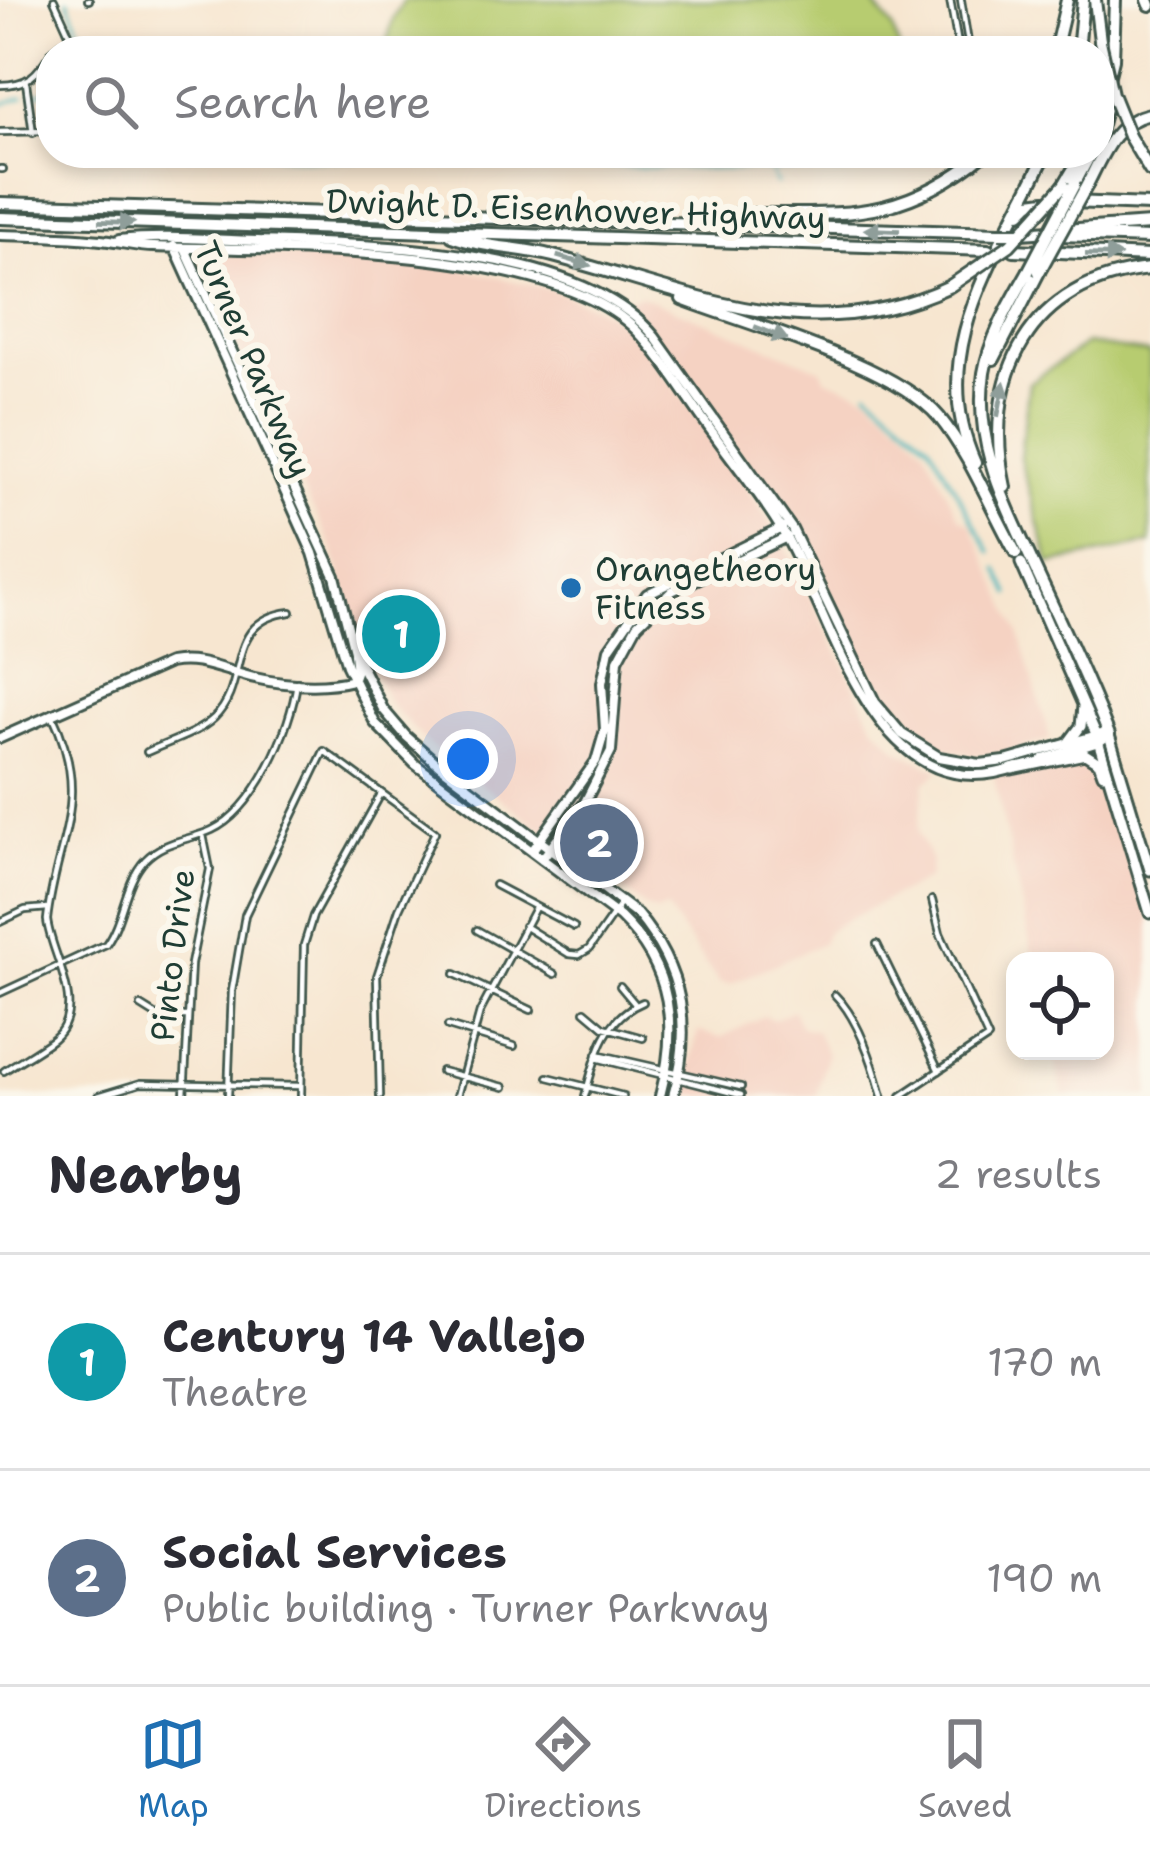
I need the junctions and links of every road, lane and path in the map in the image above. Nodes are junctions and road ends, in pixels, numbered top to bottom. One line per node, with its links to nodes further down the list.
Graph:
1 (54, 0): 8 (street)
2 (950, 0): 9 (street)
3 (961, 0): 10 (street)
4 (1067, 0): 11 (highway)
5 (1083, 0): 12 (highway)
6 (1095, 0): 13 (highway, bridge)
7 (1115, 0): 14 (highway)
8 (70, 36)
9 (956, 36)
10 (967, 36)
11 (1059, 36)
12 (1079, 36)
13 (1099, 36)
14 (1114, 36)
15 (36, 75): 16 (street)
16 (26, 82): 17 (street); 21 (street)
17 (0, 85)
18 (1114, 99): 27 (highway, bridge)
19 (1150, 114): 22 (highway)
20 (0, 132): 21 (street)
21 (34, 133)
22 (1114, 136)
23 (963, 168): 32 (highway)
24 (1039, 168): 35 (highway)
25 (1081, 168): 28 (highway)
26 (1089, 168): 28 (highway)
27 (1150, 171)
28 (1075, 185): 41 (highway, bridge); 42 (highway, bridge)
29 (0, 203): 32 (highway, Dwight D. Eisenhower Highway)
30 (1150, 205): 35 (highway)
31 (0, 218): 34 (highway, Dwight D. Eisenhower Highway, one-way to 34)
32 (667, 221): 35 (highway, Dwight D. Eisenhower Highway, one-way to 32)
33 (1150, 224): 35 (highway)
34 (441, 231): 39 (highway, Dwight D. Eisenhower Highway, one-way to 39, bridge); 41 (highway, one-way to 41)
35 (1010, 233): 37 (highway, Dwight D. Eisenhower Highway); 44 (highway)
36 (0, 235): 38 (street)
37 (1150, 238)
38 (178, 245): 43 (street); 46 (street, Turner Parkway); 48 (street, Turner Parkway)
39 (1150, 256)
40 (1150, 269): 42 (highway, one-way to 40)
41 (623, 276): 44 (highway, one-way to 44)
42 (1011, 514): 52 (highway)
43 (788, 531): 54 (street); 56 (street); 60 (street); 61 (street)
44 (1018, 558): 50 (main road)
45 (291, 612): 47 (street)
46 (354, 651): 48 (street); 60 (street, Turner Parkway)
47 (234, 673): 49 (street); 51 (street); 55 (street)
48 (353, 680): 49 (street); 62 (street, Turner Parkway)
49 (297, 682): 59 (street)
50 (1083, 701): 52 (main road); 54 (main road)
51 (52, 714): 53 (street); 68 (street)
52 (1102, 737): 54 (street); 56 (street); 58 (main road); 64 (main road)
53 (0, 738)
54 (1069, 742)
55 (147, 752)
56 (1012, 769): 58 (main road)
57 (381, 794): 103 (street); 104 (street); 113 (street)
58 (1125, 829): 71 (main road)
59 (203, 834): 78 (street); 88 (street, Pinto Drive)
60 (541, 840): 61 (street, Turner Parkway); 62 (street)
61 (551, 847): 63 (street); 67 (street, Turner Parkway)
62 (532, 851): 63 (street, Turner Parkway)
63 (542, 859): 70 (street, Turner Parkway)
64 (1150, 871)
65 (495, 885): 69 (street)
66 (932, 900): 97 (street)
67 (622, 902): 70 (street); 100 (street, Turner Parkway)
68 (48, 908): 72 (street); 78 (street)
69 (535, 908): 73 (street); 74 (street)
70 (614, 913): 73 (street); 98 (street, Turner Parkway)
71 (1150, 913)
72 (0, 922)
73 (524, 926): 77 (street)
74 (574, 927)
75 (477, 930): 77 (street)
76 (877, 944): 97 (street)
77 (510, 950): 80 (street); 82 (street)
78 (58, 965): 83 (street); 95 (street)
79 (454, 974): 82 (street)
80 (555, 974)
81 (620, 986): 90 (street)
82 (490, 990): 86 (street); 91 (street)
83 (0, 993)
84 (836, 995): 119 (street)
85 (141, 1006): 88 (street)
86 (531, 1010)
87 (584, 1011): 90 (street)
88 (186, 1016): 102 (street, Pinto Drive)
89 (448, 1026): 91 (street)
90 (609, 1029): 92 (street); 94 (street)
91 (472, 1034): 93 (street); 101 (street)
92 (643, 1038)
93 (514, 1046)
94 (597, 1056): 98 (street); 105 (street)
95 (4, 1071)
96 (441, 1071): 101 (street)
97 (939, 1071): 120 (street)
98 (666, 1073): 100 (street); 117 (street, Turner Parkway)
99 (548, 1076): 105 (street)
100 (678, 1076): 107 (street); 118 (street, Turner Parkway)
101 (461, 1077): 106 (street); 114 (street)
102 (183, 1083): 103 (street); 108 (street); 110 (street, Pinto Drive)
103 (228, 1084): 104 (street); 111 (street)
104 (300, 1086): 112 (street)
105 (587, 1087): 115 (street); 116 (street)
106 (504, 1088)
107 (741, 1091)
108 (112, 1093): 109 (street)
109 (98, 1096)
110 (184, 1096)
111 (228, 1096)
112 (301, 1096)
113 (380, 1096)
114 (457, 1096)
115 (585, 1096)
116 (622, 1096)
117 (660, 1096)
118 (673, 1096)
119 (882, 1096)
120 (901, 1096)

